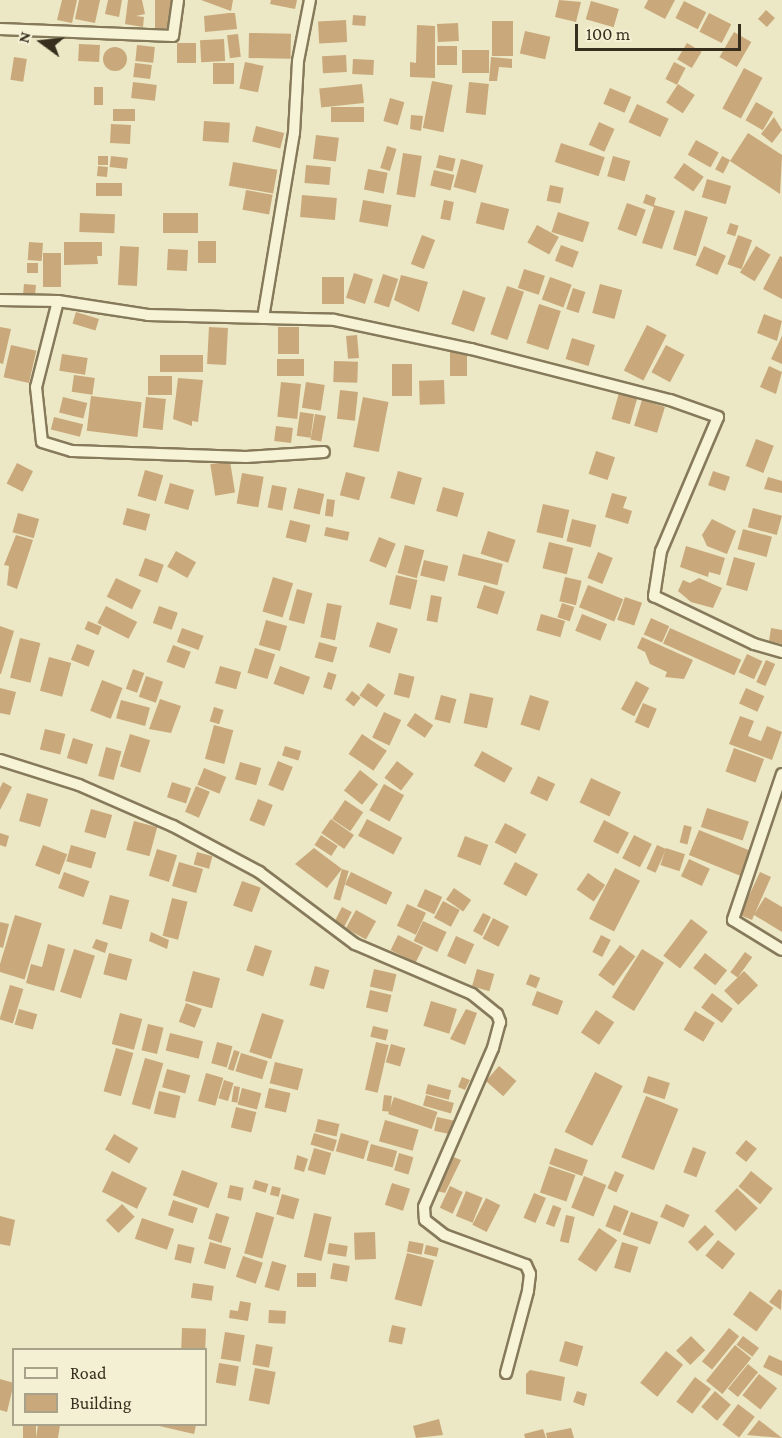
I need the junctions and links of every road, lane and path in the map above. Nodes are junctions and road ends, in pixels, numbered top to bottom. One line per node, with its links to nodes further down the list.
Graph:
1 (178, 0): 3 (street)
2 (310, 0): 6 (street)
3 (0, 29)
4 (0, 300): 5 (street)
5 (58, 301): 6 (street); 7 (street)
6 (263, 318): 8 (street)
7 (324, 452)
8 (782, 652)
9 (0, 760): 12 (street)
10 (782, 774): 11 (street)
11 (782, 950)
12 (506, 1373)

